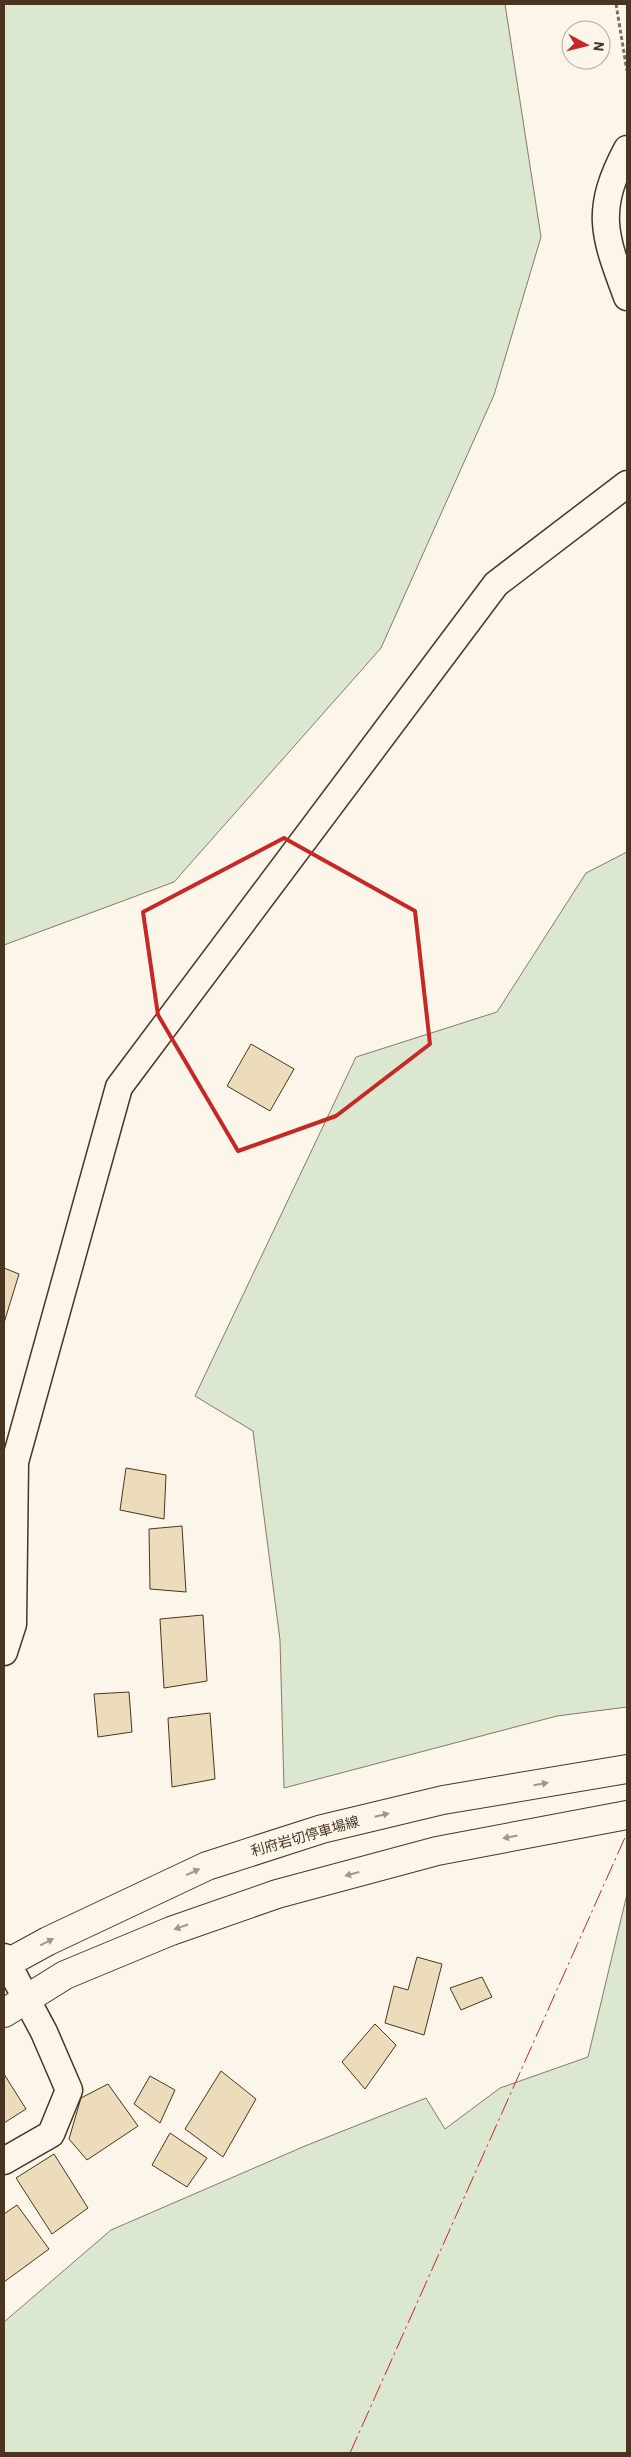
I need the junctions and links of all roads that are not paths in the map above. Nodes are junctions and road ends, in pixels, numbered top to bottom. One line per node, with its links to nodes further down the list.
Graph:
1 (627, 149): 2 (street)
2 (627, 296)
3 (627, 484): 4 (street)
4 (9, 1459): 5 (street)
5 (4, 1652)
6 (627, 1769): 8 (main road, 利府岩切停車場線, one-way to 6)
7 (627, 1816): 9 (main road, one-way to 9)
8 (5, 1962): 9 (street)
9 (15, 2006): 10 (street)
10 (4, 2161)

